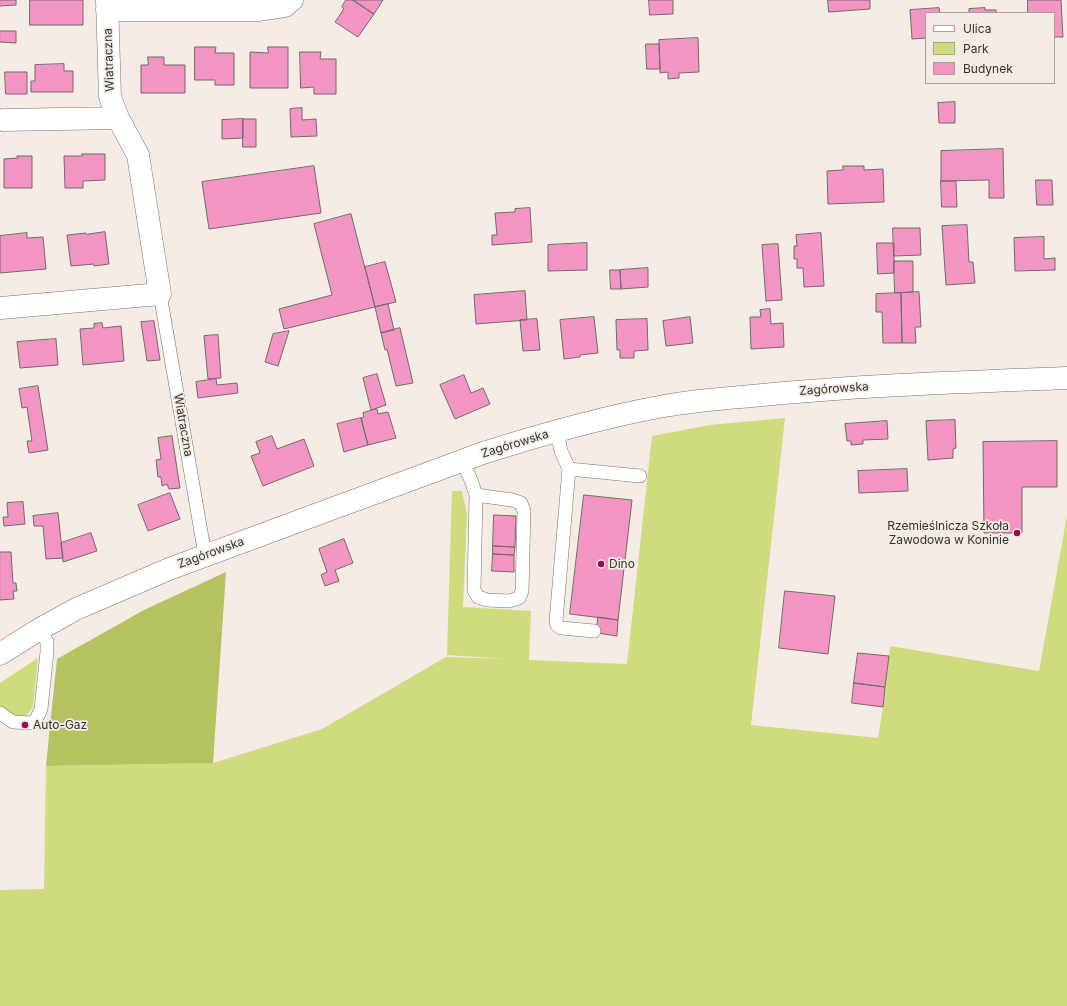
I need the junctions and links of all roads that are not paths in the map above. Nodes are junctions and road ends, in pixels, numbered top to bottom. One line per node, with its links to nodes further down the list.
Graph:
1 (292, 0): 2 (street)
2 (107, 5): 3 (street, Wiatraczna)
3 (118, 118): 4 (street); 5 (street, Wiatraczna)
4 (3, 120)
5 (160, 294): 6 (street); 13 (lane, Wiatraczna)
6 (1, 308)
7 (1067, 378): 8 (street, Zagórowska)
8 (557, 431): 9 (street, Zagórowska); 10 (lane)
9 (462, 461): 12 (lane); 13 (street, Zagórowska)
10 (569, 469): 11 (lane); 15 (lane)
11 (640, 476)
12 (476, 495): 12 (lane)
13 (205, 555): 14 (street, Zagórowska)
14 (40, 629): 16 (street, Zagórowska); 17 (lane)
15 (594, 631)
16 (0, 654)
17 (0, 713)

